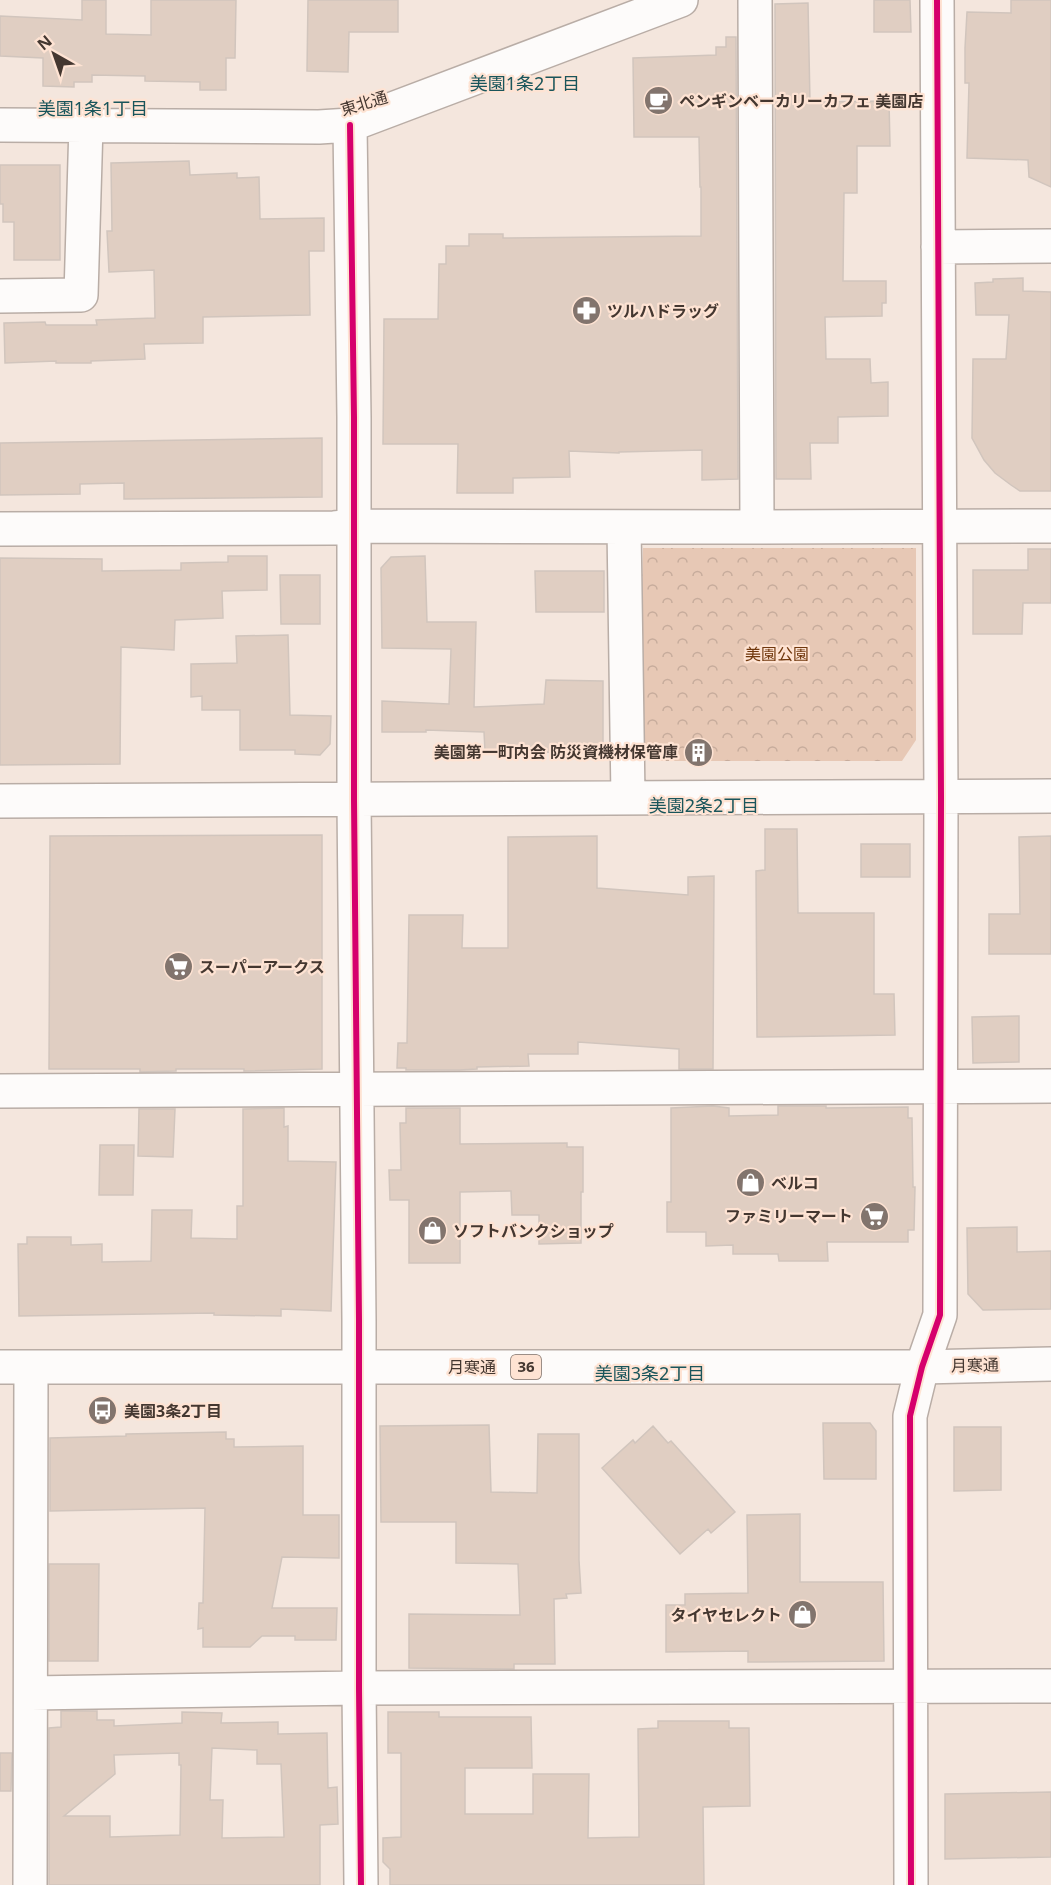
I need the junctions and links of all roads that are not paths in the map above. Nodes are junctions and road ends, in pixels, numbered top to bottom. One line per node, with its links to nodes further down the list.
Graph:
1 (681, 0): 6 (main road, 東北通)
2 (755, 0): 13 (main road)
3 (937, 0): 8 (main road)
4 (86, 124): 5 (main road, 東北通); 6 (main road, 東北通); 9 (main road)
5 (0, 125)
6 (350, 125): 10 (main road)
7 (1051, 246): 8 (main road)
8 (938, 247): 14 (main road)
9 (0, 296)
10 (354, 526): 12 (main road); 15 (main road); 19 (main road)
11 (1051, 526): 14 (main road)
12 (624, 527): 13 (main road); 18 (main road)
13 (757, 527): 14 (main road)
14 (939, 527): 17 (main road)
15 (0, 529)
16 (1051, 796): 17 (main road)
17 (941, 797): 18 (main road); 21 (main road)
18 (628, 798): 19 (main road)
19 (354, 800): 20 (main road); 23 (main road)
20 (0, 801)
21 (940, 1086): 22 (main road); 23 (main road); 26 (main road)
22 (1051, 1086)
23 (357, 1090): 24 (main road); 28 (main road)
24 (0, 1091)
25 (1051, 1364): 26 (main road, 月寒通 / 36)
26 (922, 1367): 28 (main road, 月寒通 / 36); 30 (main road)
27 (15, 1368): 28 (main road, 月寒通 / 36); 32 (main road)
28 (358, 1368): 31 (main road)
29 (1051, 1686): 30 (main road)
30 (911, 1687): 31 (main road); 35 (main road)
31 (358, 1688): 32 (main road); 34 (main road)
32 (31, 1693): 33 (main road)
33 (30, 1885)
34 (361, 1885)
35 (911, 1885)

